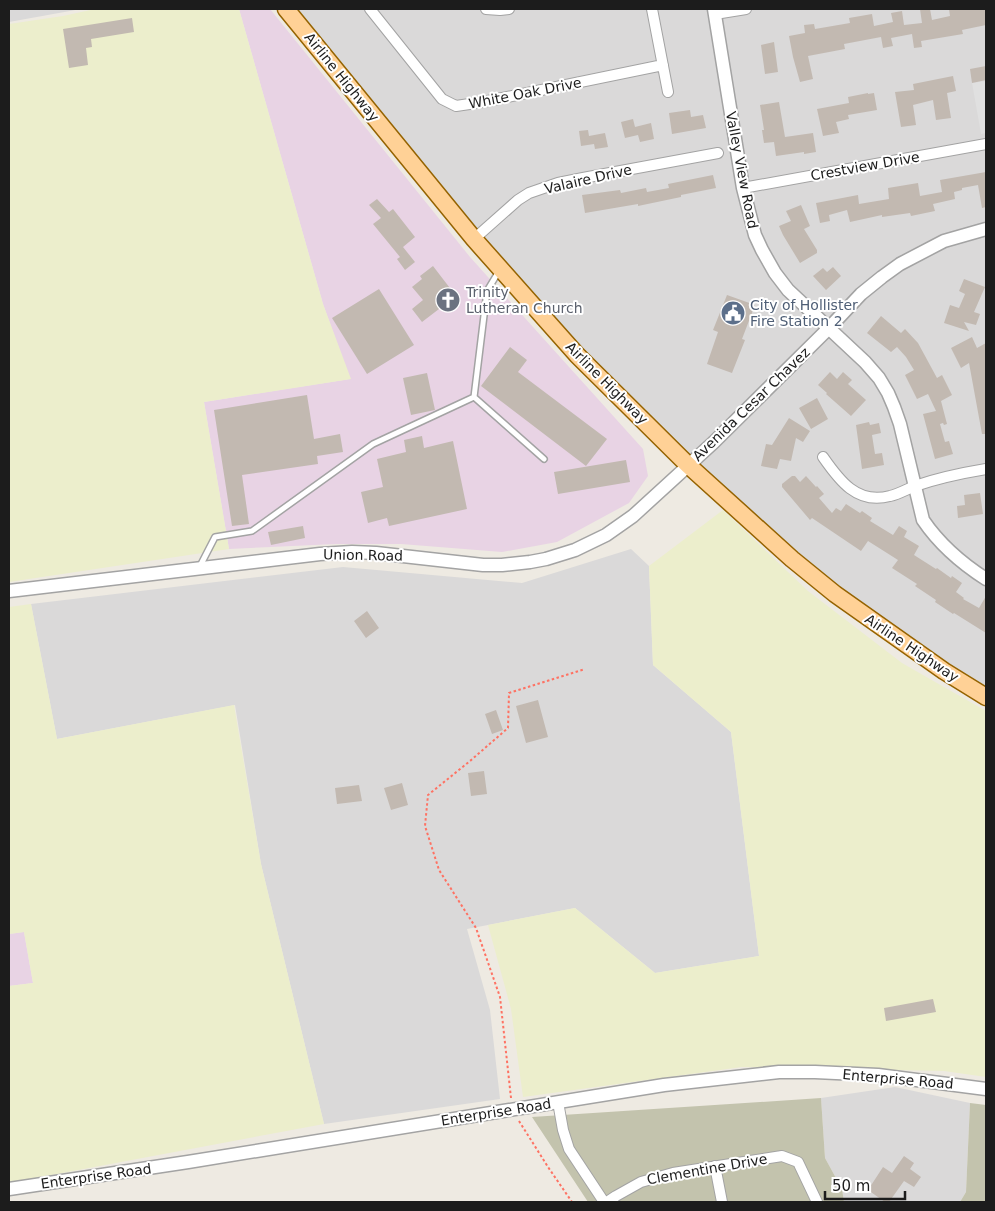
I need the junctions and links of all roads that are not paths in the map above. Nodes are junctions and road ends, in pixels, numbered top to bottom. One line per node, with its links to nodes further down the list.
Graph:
1 (286, 9): 14 (main road, Airline Highway)
2 (370, 9): 8 (street, White Oak Drive)
3 (486, 9): 4 (street)
4 (509, 9)
5 (652, 9): 8 (street)
6 (746, 9): 7 (street)
7 (714, 11): 12 (street, Valley View Road)
8 (663, 65): 9 (street)
9 (668, 92)
10 (986, 144): 12 (street, Crestview Drive)
11 (718, 153): 14 (street, Valaire Drive)
12 (743, 188): 16 (street, Valley View Road)
13 (986, 229): 16 (street, Avenida Cesar Chavez)
14 (474, 239): 15 (main road, Airline Highway)
15 (500, 268): 17 (lane); 20 (main road, Airline Highway)
16 (829, 328): 20 (street, Avenida Cesar Chavez); 22 (street, Valley View Road)
17 (474, 396): 19 (lane); 23 (lane)
18 (823, 457): 22 (street)
19 (544, 459)
20 (688, 465): 23 (street, Union Road); 26 (main road, Airline Highway)
21 (986, 469): 22 (street)
22 (915, 486): 24 (street, Valley View Road)
23 (199, 569): 25 (street, Union Road)
24 (986, 579)
25 (9, 591)
26 (986, 696)
27 (986, 1089): 28 (street, Enterprise Road)
28 (558, 1102): 30 (street, Enterprise Road); 31 (street)
29 (715, 1166): 31 (street, Clementine Drive); 32 (street); 33 (street, Clementine Drive)
30 (9, 1189)
31 (606, 1202)
32 (722, 1202)
33 (817, 1202)

